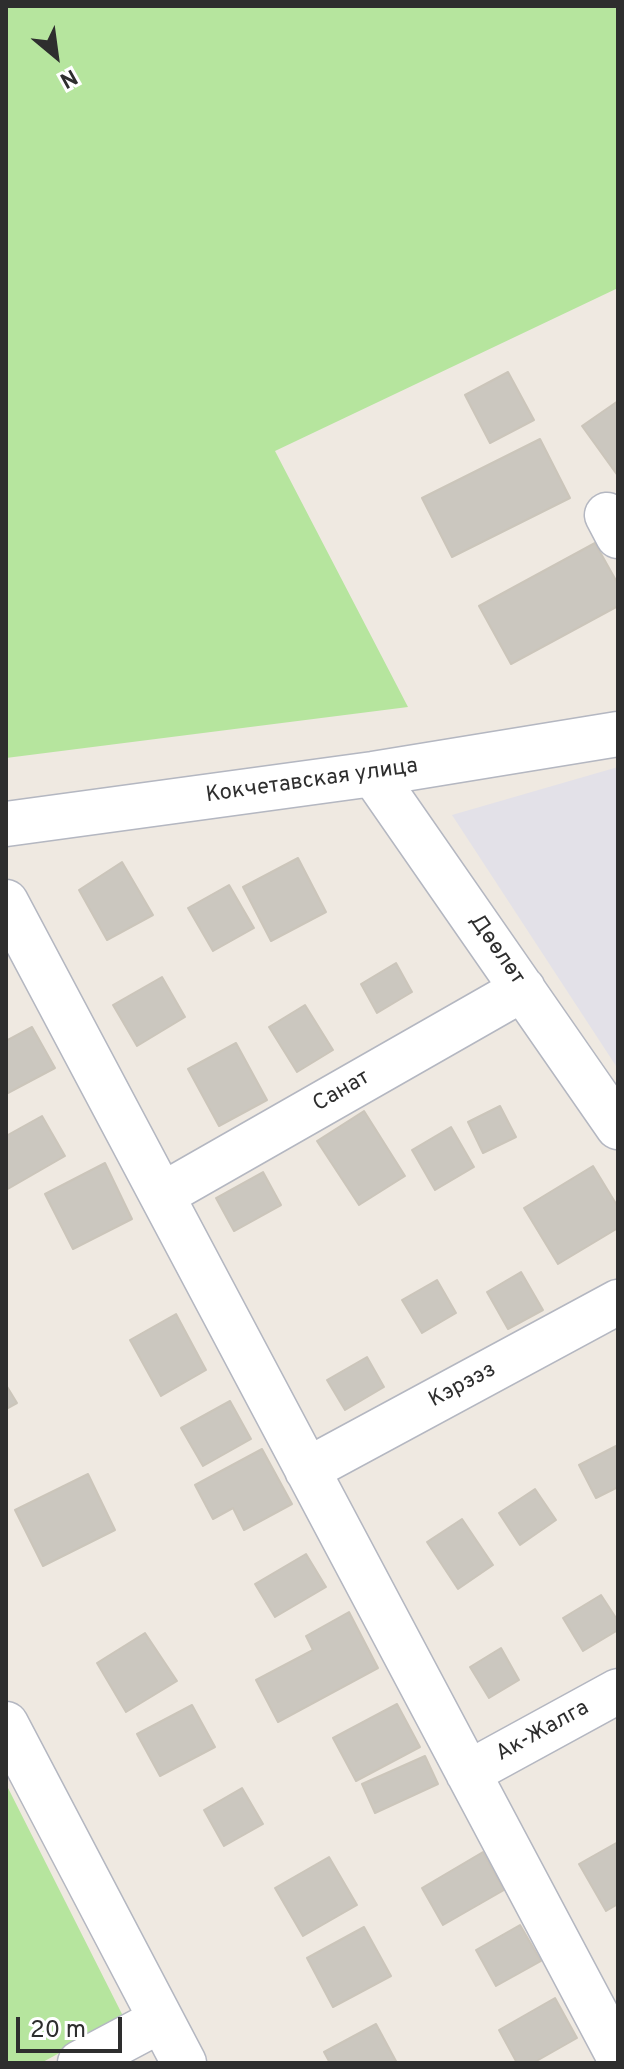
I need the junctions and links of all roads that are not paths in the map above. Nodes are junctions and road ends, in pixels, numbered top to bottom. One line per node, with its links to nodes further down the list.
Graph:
1 (618, 734): 2 (street, Кокчетавская улица)
2 (373, 774): 3 (street, Кокчетавская улица); 5 (street, Дөөлөт)
3 (6, 824)
4 (6, 902): 7 (street)
5 (523, 989): 6 (street, Дөөлөт); 7 (street, Санат)
6 (618, 1127)
7 (162, 1195): 9 (street)
8 (618, 1302): 9 (street, Кэрээз)
9 (307, 1470): 12 (street)
10 (618, 1691): 12 (street, Ак-Жалга)
11 (6, 1724): 13 (street)
12 (468, 1773): 14 (street)
13 (161, 2020): 15 (street); 16 (street)
14 (618, 2055)
15 (80, 2063)
16 (184, 2063)

